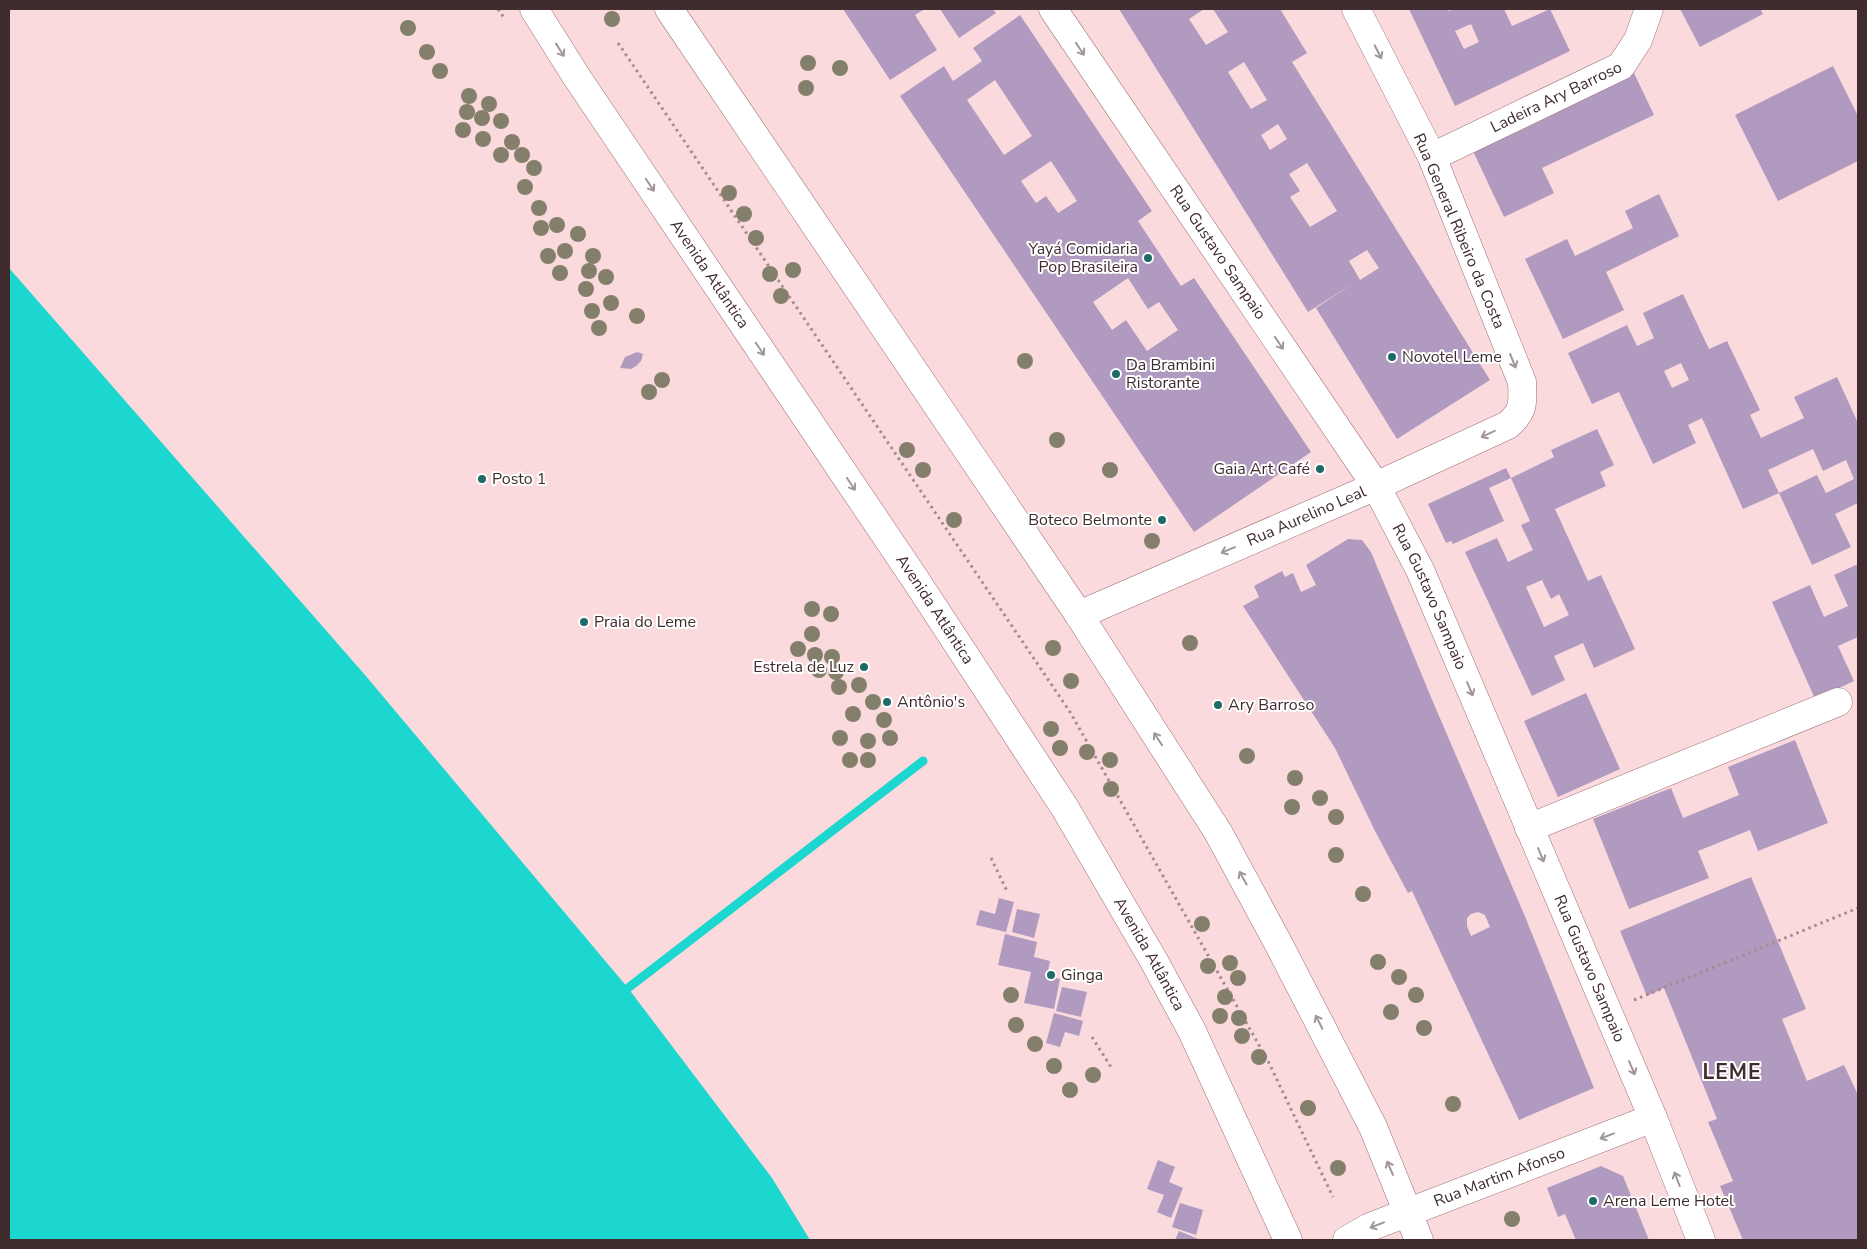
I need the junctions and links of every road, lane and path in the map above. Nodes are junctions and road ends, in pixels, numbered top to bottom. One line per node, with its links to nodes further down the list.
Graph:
1 (534, 9): 22 (street, Avenida Atlântica, one-way to 22)
2 (670, 9): 10 (street)
3 (1053, 9): 9 (street, Rua Gustavo Sampaio, one-way to 9)
4 (1356, 9): 7 (street, Rua General Ribeiro da Costa, one-way to 7)
5 (1649, 9): 7 (street, Ladeira Ary Barroso)
6 (618, 43): 20 (path)
7 (1432, 157): 8 (street, Rua General Ribeiro da Costa, one-way to 8)
8 (1523, 404): 9 (street, Rua Aurelino Leal, one-way to 9)
9 (1376, 486): 10 (street, Rua Aurelino Leal, one-way to 10); 12 (street, Rua Gustavo Sampaio, one-way to 12)
10 (1079, 615): 21 (street, one-way to 10)
11 (1838, 702): 12 (street)
12 (1529, 828): 16 (street, Rua Gustavo Sampaio, one-way to 16)
13 (990, 858): 14 (path)
14 (1007, 891)
15 (1858, 908): 16 (path)
16 (1607, 1011): 19 (street, Rua Gustavo Sampaio, one-way to 19)
17 (1092, 1037): 18 (path)
18 (1111, 1067)
19 (1653, 1118): 21 (street, Rua Martim Afonso, one-way to 21); 25 (street, Rua Gustavo Sampaio, one-way to 19)
20 (1332, 1197)
21 (1408, 1213): 23 (street, Rua Martim Afonso, one-way to 23); 24 (street)
22 (1288, 1240)
23 (1347, 1240)
24 (1419, 1240)
25 (1701, 1240)

